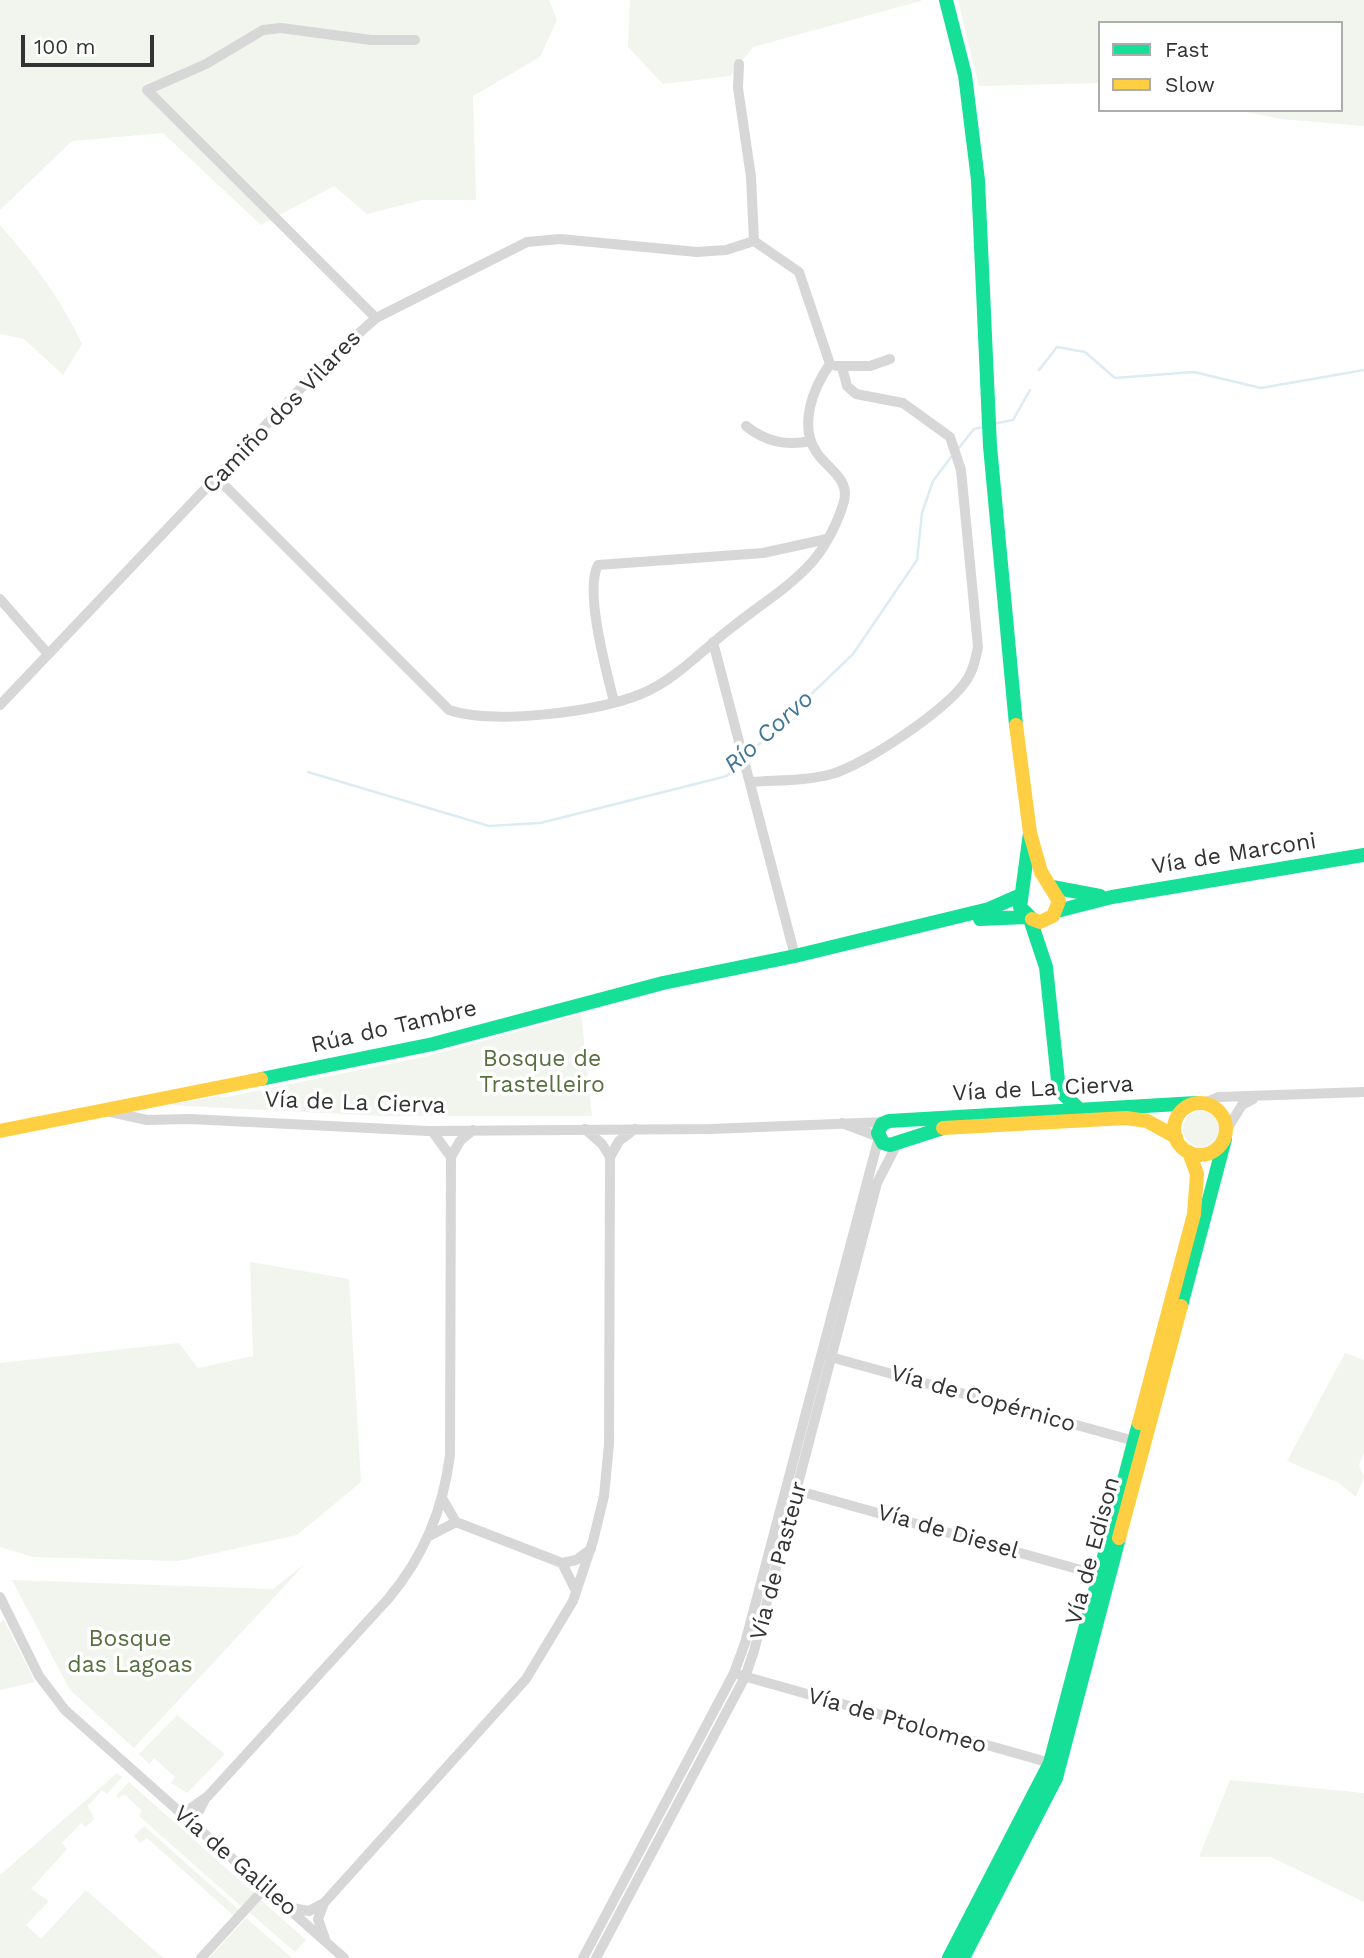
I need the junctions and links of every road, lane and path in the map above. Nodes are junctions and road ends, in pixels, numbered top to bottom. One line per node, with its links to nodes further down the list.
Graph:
1 (946, 0): 19 (main road)
2 (415, 40): 5 (street)
3 (739, 64): 4 (street)
4 (754, 241): 5 (street, Camiño dos Vilares); 7 (street)
5 (376, 318): 11 (street, Camiño dos Vilares)
6 (890, 359): 8 (street)
7 (830, 364): 8 (street); 10 (street)
8 (842, 367): 18 (street)
9 (746, 426): 10 (street)
10 (811, 442): 12 (street)
11 (217, 478): 15 (street, Camiño dos Vilares); 16 (street)
12 (827, 539): 14 (street); 16 (street)
13 (0, 599): 15 (street)
14 (713, 642): 16 (street); 18 (street)
15 (48, 654): 17 (street, Camiño dos Vilares)
16 (614, 702)
17 (0, 705)
18 (751, 782): 27 (street)
19 (1030, 833): 21 (main road); 22 (main road)
20 (1364, 855): 23 (main road, Vía de Marconi)
21 (1051, 886): 22 (main road); 23 (main road, Vía de Marconi); 24 (main road)
22 (1023, 892): 25 (main road); 26 (main road)
23 (1112, 897): 24 (main road, Vía de Marconi)
24 (1055, 914): 25 (main road); 28 (main road)
25 (1029, 918): 26 (main road); 28 (main road)
26 (937, 922): 27 (main road)
27 (795, 956): 34 (main road, Rúa do Tambre)
28 (1046, 967): 29 (main road)
29 (1059, 1090): 33 (main road); 35 (main road)
30 (1364, 1093): 31 (street, Vía de La Cierva)
31 (1256, 1098): 32 (street, Vía de La Cierva); 45 (street)
32 (1200, 1103): 33 (main road, Vía de La Cierva); 45 (main road); 47 (main road)
33 (1079, 1109): 35 (main road, Vía de La Cierva)
34 (144, 1111): 41 (main road, Rúa do Tambre); 44 (street, Vía de La Cierva)
35 (1040, 1112): 36 (main road, Vía de La Cierva)
36 (889, 1122): 37 (street, Vía de La Cierva); 46 (main road); 48 (main road)
37 (842, 1123): 40 (street, Vía de La Cierva); 46 (street, Vía de La Cierva)
38 (585, 1129): 39 (street, Vía de La Cierva); 43 (street, Vía de La Cierva); 49 (street)
39 (610, 1129): 40 (street, Vía de La Cierva); 49 (street)
40 (635, 1129): 49 (street)
41 (0, 1130)
42 (451, 1130): 43 (street, Vía de La Cierva); 44 (street, Vía de La Cierva); 50 (street)
43 (473, 1130): 50 (street)
44 (432, 1131): 50 (street)
45 (1225, 1135): 51 (main road); 53 (main road, Vía de Edison)
46 (879, 1137): 48 (main road); 52 (street, Vía de Pasteur)
47 (1176, 1137): 48 (main road, Vía de La Cierva); 51 (main road)
48 (900, 1140): 52 (street, Vía de Pasteur)
49 (610, 1152): 60 (street)
50 (451, 1153): 56 (street)
51 (1189, 1153): 53 (main road, Vía de Edison)
52 (827, 1356): 53 (street, Vía de Copérnico); 54 (street, Vía de Pasteur); 55 (street, Vía de Pasteur)
53 (1139, 1442): 63 (main road, Vía de Edison)
54 (786, 1488): 55 (street, Vía de Diesel); 66 (street, Vía de Pasteur)
55 (798, 1490): 63 (street, Vía de Diesel); 66 (street, Vía de Pasteur)
56 (442, 1498): 57 (street); 58 (street)
57 (437, 1516): 58 (street); 59 (street)
58 (453, 1521): 59 (street); 61 (street)
59 (429, 1536): 68 (street)
60 (591, 1549): 61 (street); 62 (street)
61 (566, 1564): 62 (street); 64 (street)
62 (584, 1570): 64 (street)
63 (1104, 1576): 67 (main road, Vía de Edison)
64 (576, 1591): 75 (street)
65 (0, 1597): 69 (street, Vía de Galileo)
66 (740, 1675): 67 (street, Vía de Ptolomeo); 78 (street, Vía de Pasteur); 79 (street, Vía de Pasteur)
67 (1055, 1765): 80 (main road, Vía de Edison); 81 (main road, Vía de Edison)
68 (205, 1799): 69 (street); 70 (street); 71 (street)
69 (169, 1803): 70 (street, Vía de Galileo)
70 (187, 1819): 71 (street, Vía de Galileo)
71 (203, 1834): 72 (street, Vía de Galileo)
72 (264, 1888): 73 (street, Vía de Galileo); 76 (street)
73 (286, 1907): 74 (street, Vía de Galileo); 75 (street)
74 (300, 1919): 75 (street, Vía de Galileo); 75 (street)
75 (313, 1920): 77 (street, Vía de Galileo)
76 (201, 1958)
77 (344, 1958)
78 (583, 1958)
79 (596, 1958)
80 (950, 1958)
81 (962, 1958)

